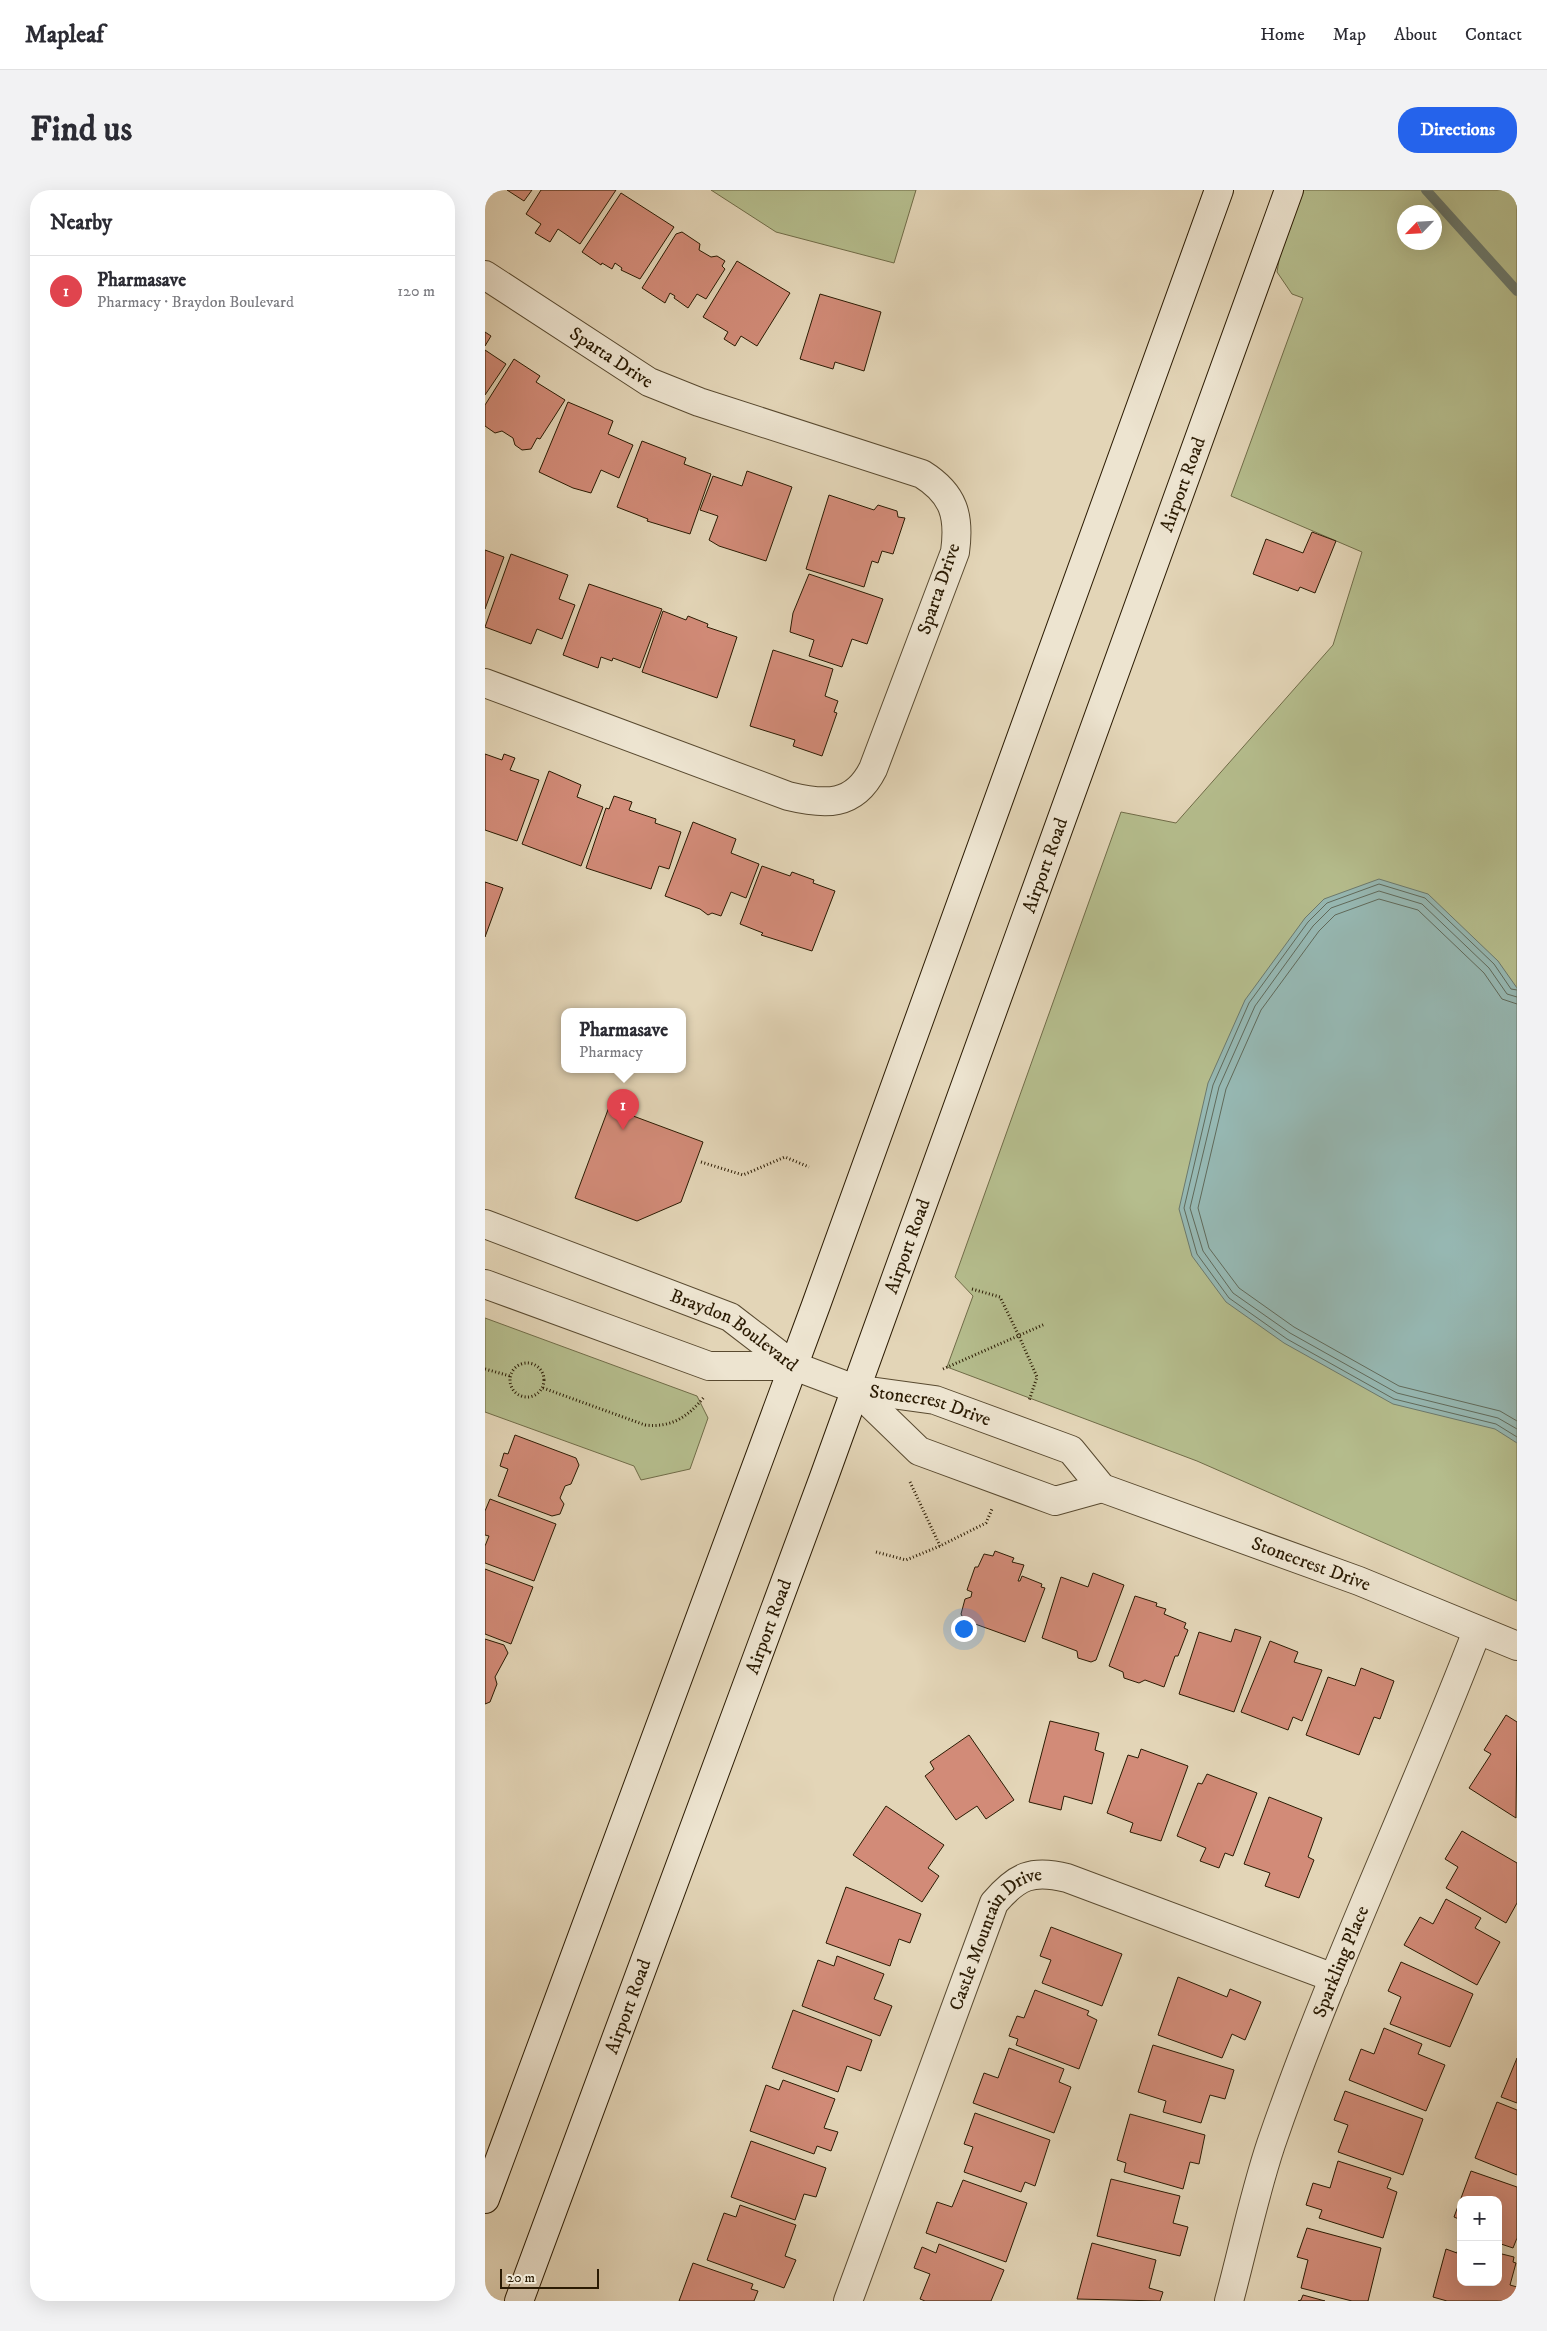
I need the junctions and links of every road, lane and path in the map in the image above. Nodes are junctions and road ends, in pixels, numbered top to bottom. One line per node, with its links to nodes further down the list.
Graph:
1 (1219, 190): 12 (street)
2 (1289, 190): 17 (street, Airport Road)
3 (485, 275): 4 (street, Sparta Drive)
4 (485, 683)
5 (701, 1162): 6 (path)
6 (809, 1167)
7 (485, 1224): 12 (street, Braydon Boulevard)
8 (485, 1284): 12 (street, Braydon Boulevard)
9 (972, 1289): 11 (path)
10 (1045, 1324): 11 (path)
11 (1019, 1336): 14 (path); 19 (path)
12 (794, 1366): 17 (street, Stonecrest Drive); 28 (street)
13 (485, 1369): 15 (path)
14 (943, 1369)
15 (510, 1376): 16 (path); 16 (path)
16 (543, 1388): 18 (path)
17 (855, 1389): 21 (street, Stonecrest Drive); 21 (street, Stonecrest Drive); 29 (street, Airport Road)
18 (705, 1394)
19 (1029, 1402)
20 (910, 1480): 23 (path)
21 (1102, 1488): 25 (street, Stonecrest Drive)
22 (993, 1505): 23 (path)
23 (940, 1546): 24 (path)
24 (876, 1552)
25 (1477, 1631): 26 (street, Stonecrest Drive); 27 (street, Sparkling Place)
26 (1517, 1646)
27 (1334, 1978): 30 (street, Castle Mountain Drive); 31 (street, Sparkling Place)
28 (485, 2199)
29 (519, 2301)
30 (848, 2301)
31 (1229, 2301)

